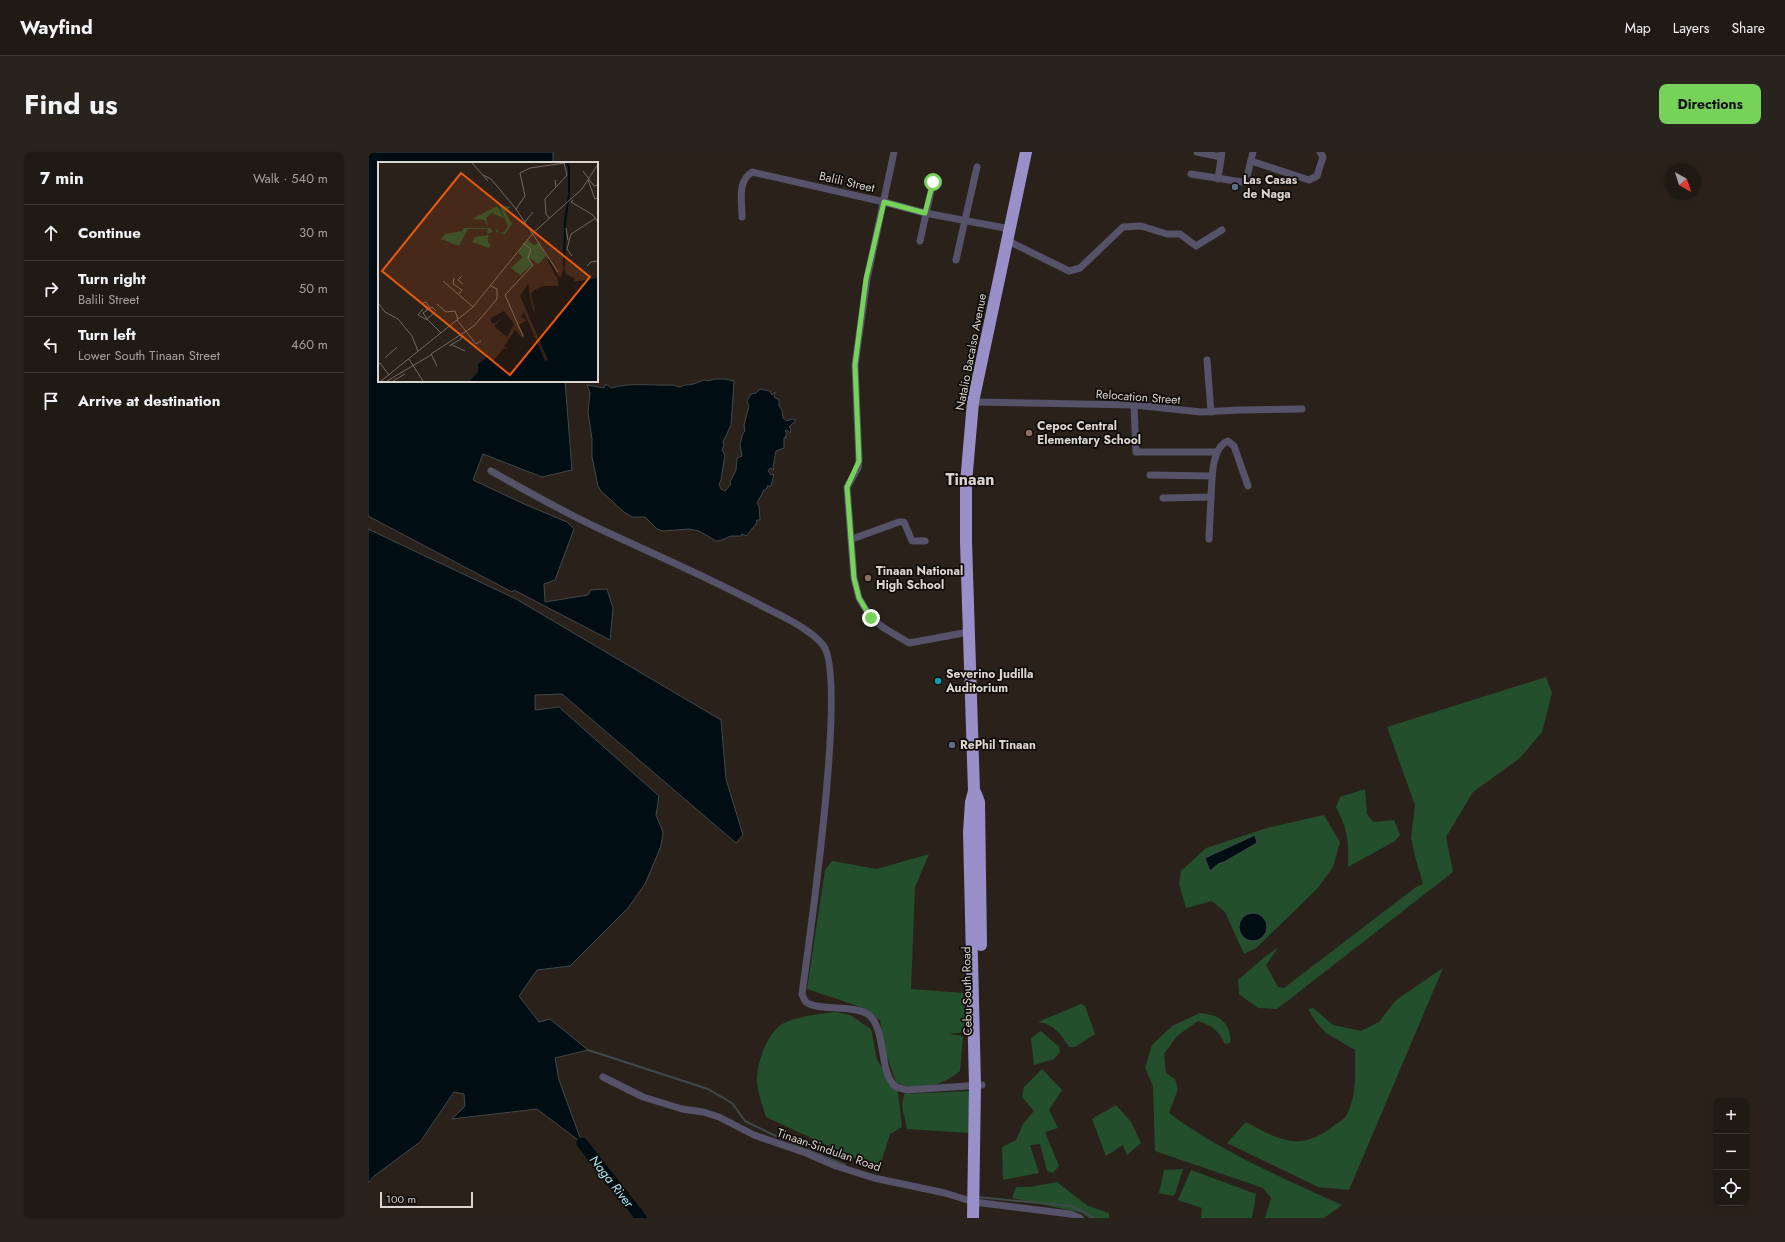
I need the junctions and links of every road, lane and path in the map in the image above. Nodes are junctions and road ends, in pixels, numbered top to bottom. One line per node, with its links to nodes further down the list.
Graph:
1 (1026, 152): 17 (highway, Natalio Bacalso Avenue)
2 (1197, 152): 6 (street)
3 (1253, 152): 7 (street)
4 (1320, 152): 7 (street)
5 (893, 153): 12 (street)
6 (1221, 155): 10 (street)
7 (1251, 161): 10 (street)
8 (977, 167): 15 (street)
9 (1191, 174): 10 (street)
10 (1218, 179)
11 (933, 182): 13 (street)
12 (884, 202): 13 (street, Balili Street); 14 (street, Balili Street); 32 (street)
13 (925, 213): 15 (street, Balili Street); 18 (street)
14 (742, 217)
15 (965, 220): 17 (street, Balili Street); 19 (street)
16 (1222, 230): 17 (street, Balili Street)
17 (1009, 235): 21 (highway, Natalio Bacalso Avenue)
18 (920, 241)
19 (956, 260)
20 (1207, 360): 24 (street)
21 (973, 402): 22 (street, Relocation Street); 35 (highway, Natalio Bacalso Avenue)
22 (1134, 405): 24 (street, Relocation Street); 25 (street)
23 (1302, 409): 24 (street, Relocation Street)
24 (1211, 412)
25 (1216, 452): 28 (street); 29 (street)
26 (490, 471): 37 (street)
27 (1150, 475): 28 (street)
28 (1212, 476): 30 (street)
29 (1248, 486)
30 (1211, 497): 31 (street); 33 (street)
31 (1163, 498)
32 (852, 539): 34 (street); 35 (street)
33 (1210, 539)
34 (925, 542)
35 (969, 632): 37 (highway, Cebu South Road)
36 (603, 1077): 38 (street, Tinaan-Sindulan Road)
37 (979, 1085): 38 (highway, Cebu South Road)
38 (975, 1196): 39 (highway, Cebu South Road); 40 (street, Tinaan-Sindulan Road)
39 (972, 1218)
40 (1080, 1218)

